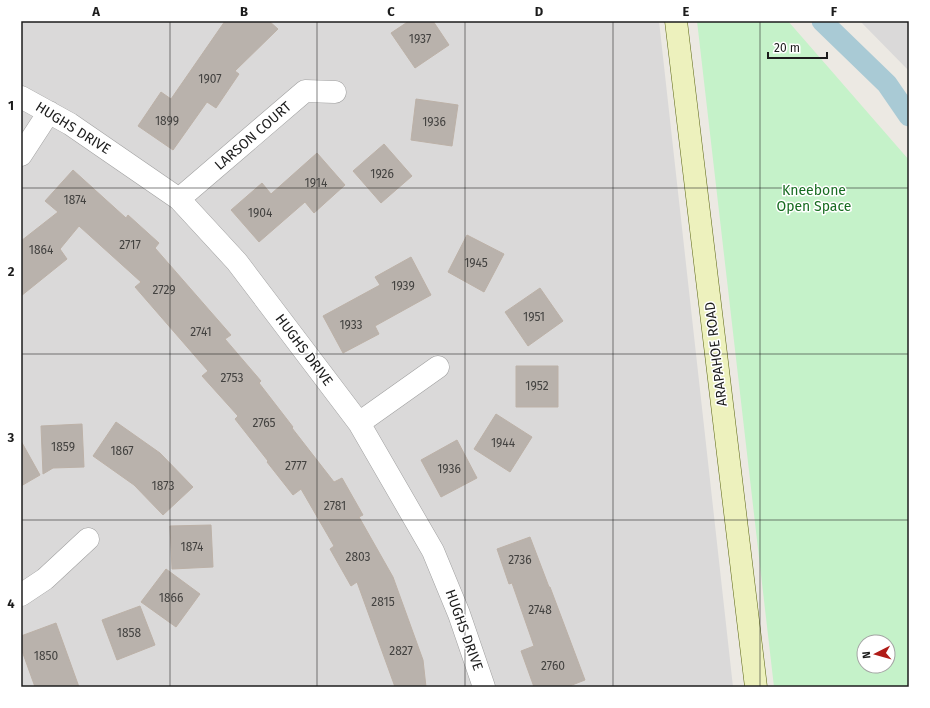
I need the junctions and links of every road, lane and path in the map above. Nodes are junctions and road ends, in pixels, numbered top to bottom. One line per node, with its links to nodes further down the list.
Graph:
1 (676, 21): 12 (main road, ARAPAHOE ROAD)
2 (335, 92): 6 (street, LARSON COURT)
3 (21, 97): 4 (street, HUGHS DRIVE)
4 (49, 112): 5 (street); 6 (street, HUGHS DRIVE)
5 (21, 155)
6 (179, 200): 8 (street, HUGHS DRIVE)
7 (438, 367): 8 (street)
8 (359, 423): 11 (street, HUGHS DRIVE)
9 (88, 539): 10 (street)
10 (21, 595)
11 (484, 687)
12 (756, 687)

